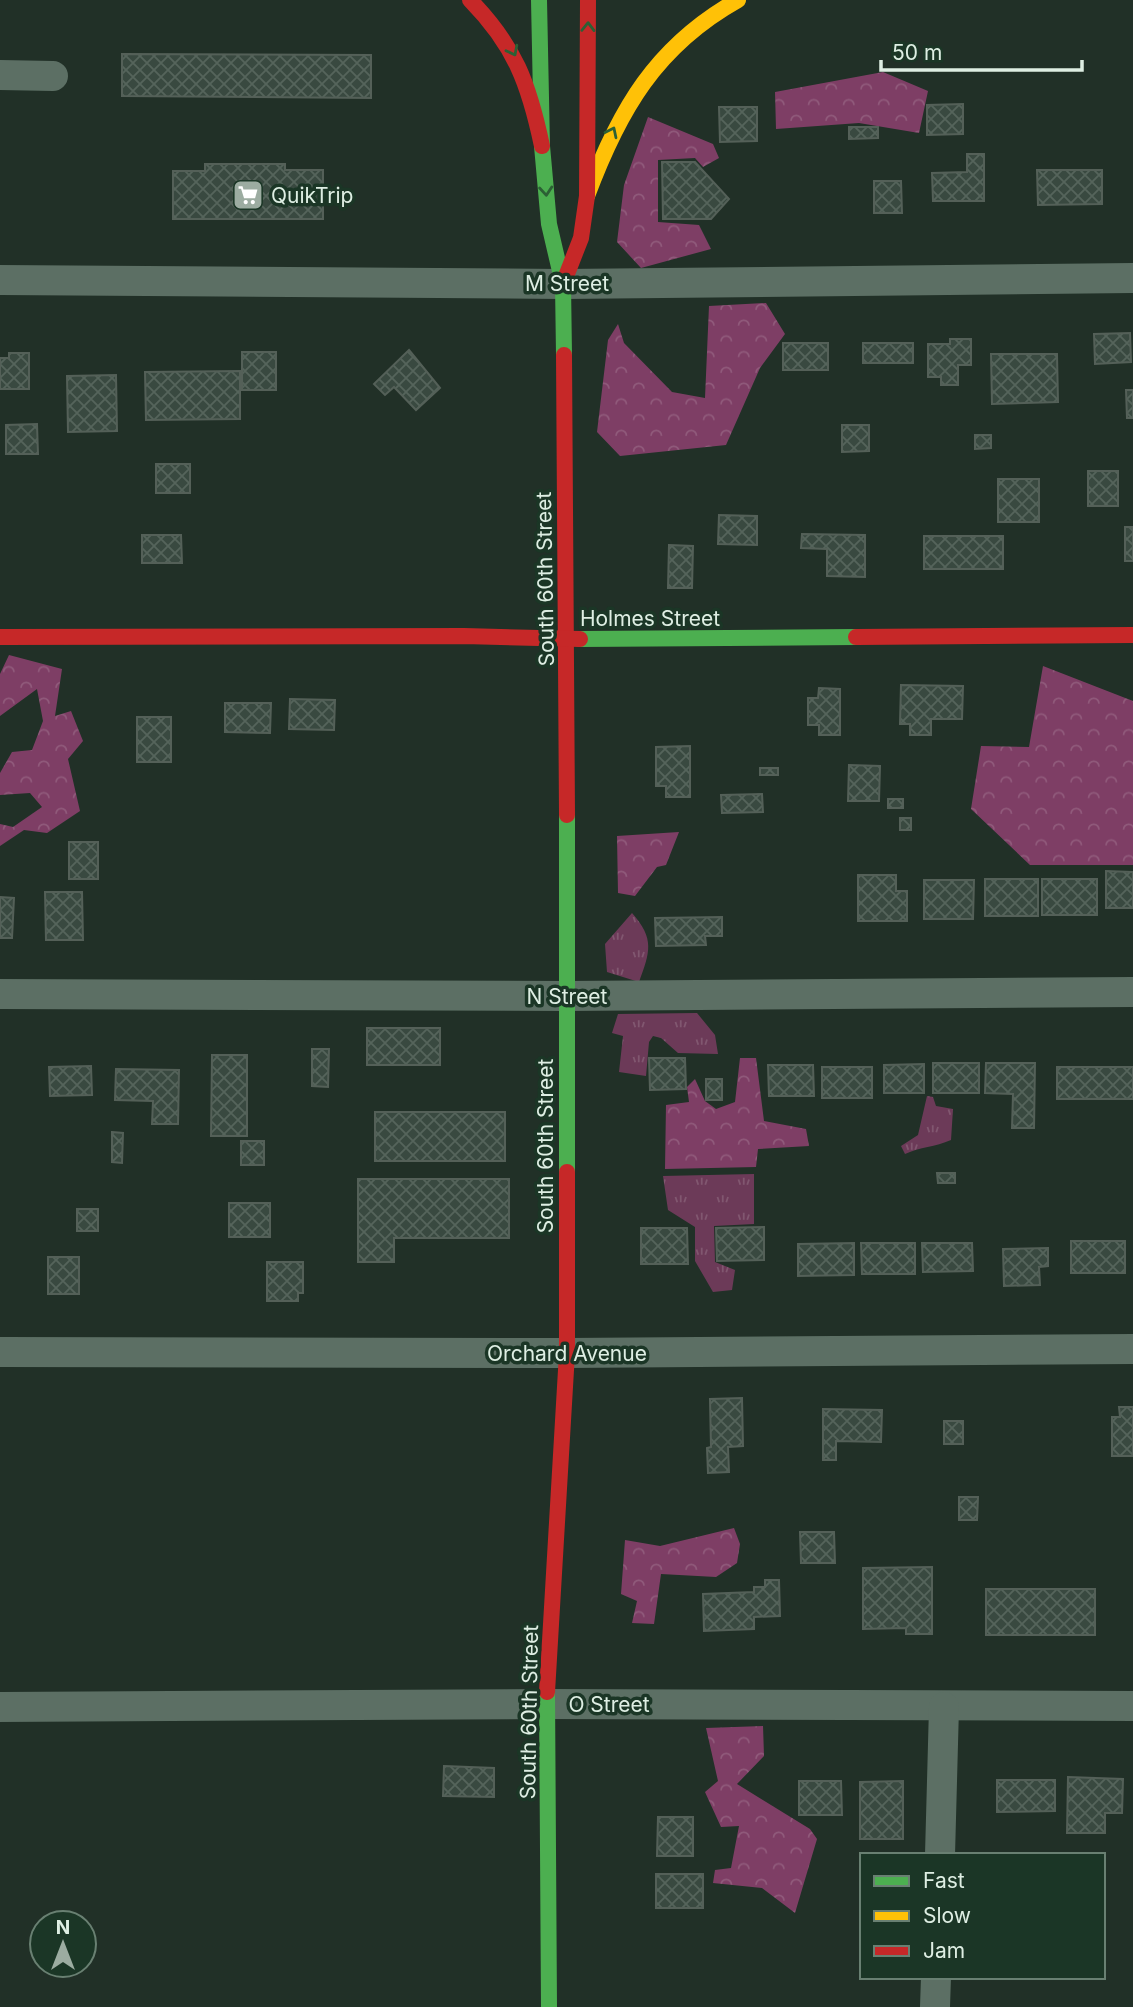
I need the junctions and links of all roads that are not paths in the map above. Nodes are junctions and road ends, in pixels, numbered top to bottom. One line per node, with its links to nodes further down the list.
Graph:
1 (470, 0): 7 (main road, one-way to 7)
2 (539, 0): 7 (main road, South 60th Street)
3 (588, 0): 8 (main road, South 60th Street, one-way to 3)
4 (738, 0): 8 (main road, one-way to 4)
5 (0, 75): 6 (street)
6 (53, 76)
7 (542, 146): 11 (main road, South 60th Street, one-way to 11)
8 (587, 196): 11 (main road, South 60th Street)
9 (1133, 278): 11 (street, M Street)
10 (0, 280): 11 (street, M Street)
11 (563, 284): 14 (main road, South 60th Street)
12 (1133, 635): 14 (main road, Holmes Street)
13 (0, 637): 14 (main road, Holmes Street)
14 (567, 639): 17 (main road, South 60th Street)
15 (1133, 992): 17 (street, N Street)
16 (0, 994): 17 (street, N Street)
17 (566, 996): 20 (main road, South 60th Street)
18 (1133, 1349): 20 (street, Orchard Avenue)
19 (0, 1352): 20 (street, Orchard Avenue)
20 (567, 1353): 21 (main road, South 60th Street)
21 (546, 1704): 23 (street, O Street); 24 (street, O Street); 27 (main road, South 60th Street)
22 (1133, 1706): 24 (street, O Street)
23 (0, 1707)
24 (944, 1707): 25 (street)
25 (940, 1853)
26 (936, 1979): 28 (street)
27 (549, 2007)
28 (935, 2007)

